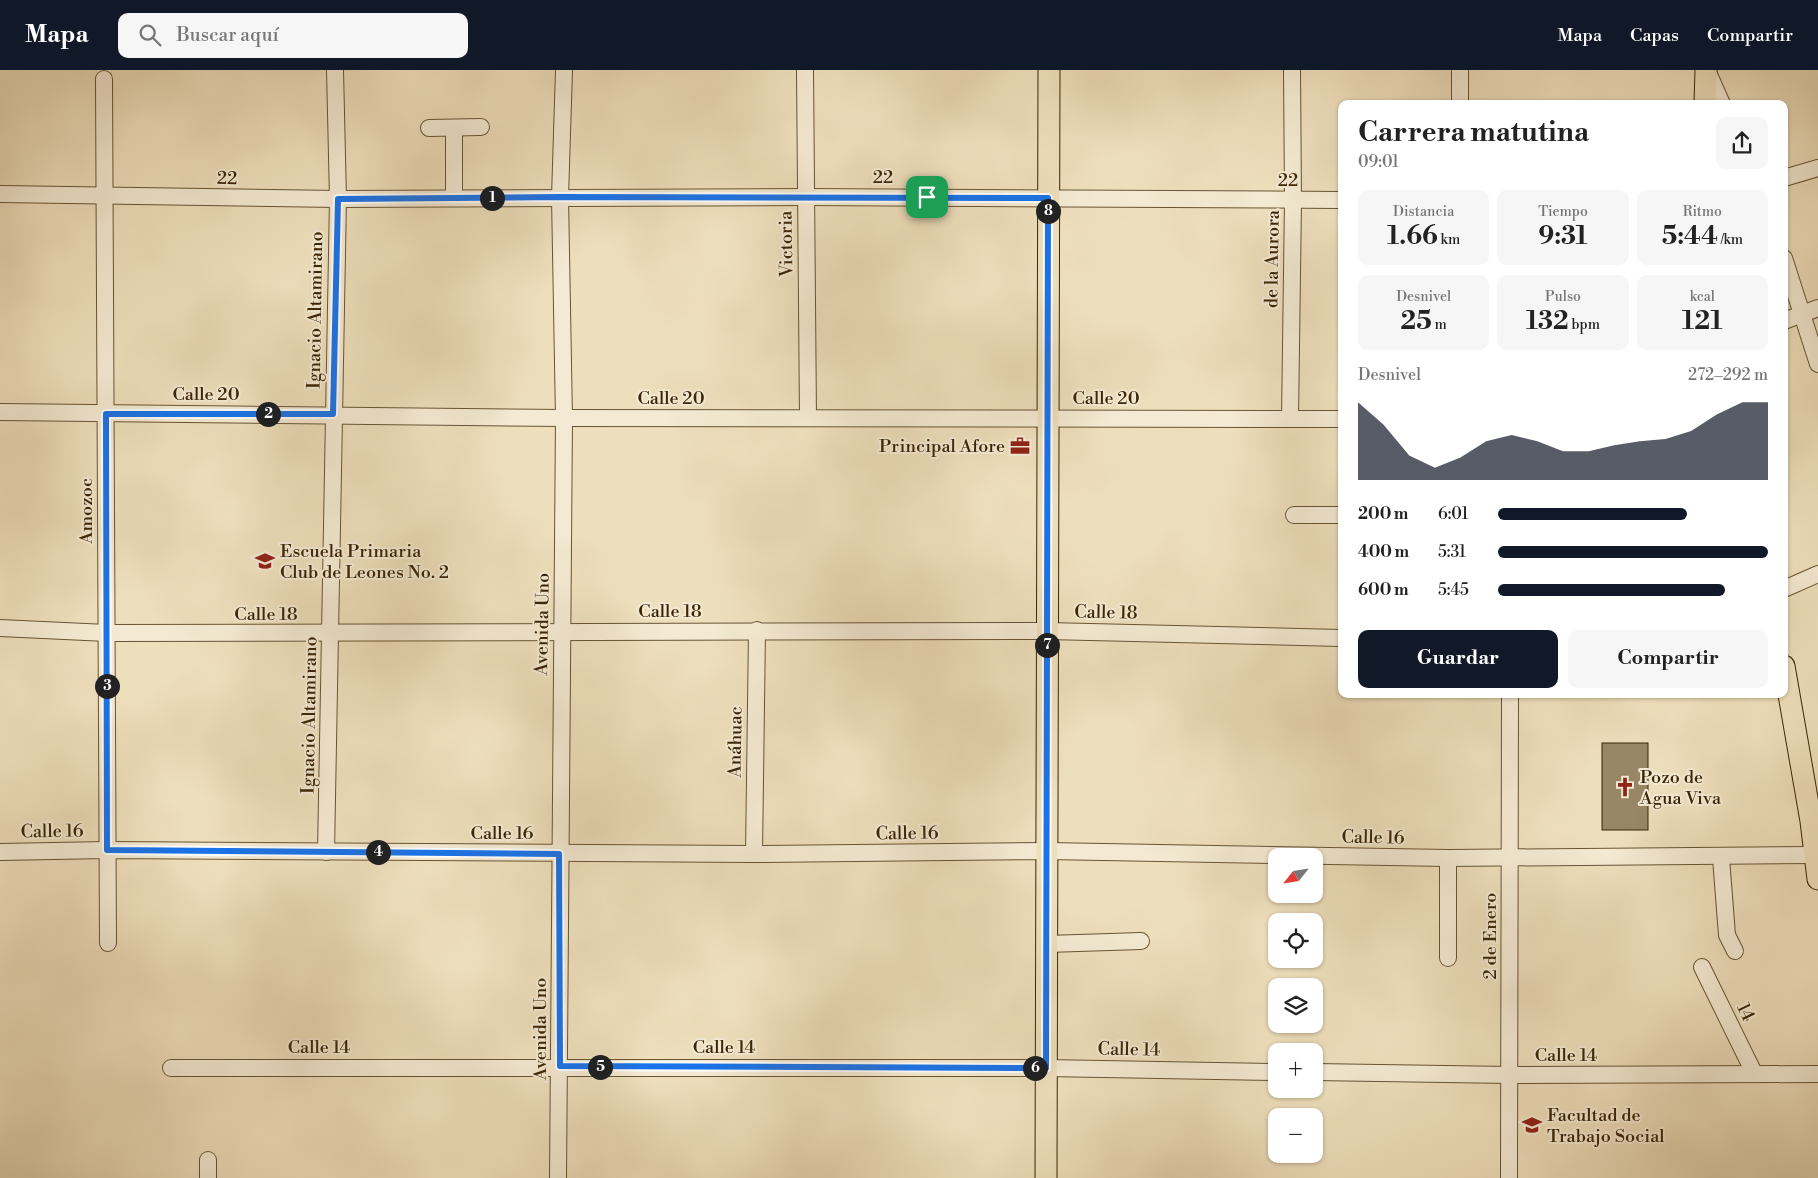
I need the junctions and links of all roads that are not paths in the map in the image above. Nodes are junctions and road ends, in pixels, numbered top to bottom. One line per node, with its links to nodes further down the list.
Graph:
1 (335, 70): 23 (street, Ignacio Altamirano)
2 (564, 70): 19 (street, Avenida Uno)
3 (804, 70): 20 (street, Victoria)
4 (1049, 70): 22 (main road)
5 (1292, 70): 24 (street, de la Aurora)
6 (1460, 70): 9 (street)
7 (1706, 70): 10 (main road); 11 (street)
8 (104, 79): 18 (street, Amozoc)
9 (1460, 100)
10 (1705, 100)
11 (1720, 100)
12 (481, 127): 14 (street)
13 (429, 128): 14 (street)
14 (454, 129): 21 (street)
15 (1818, 168): 16 (street)
16 (1788, 177)
17 (0, 194): 18 (street, 22)
18 (105, 196): 23 (street, 22); 32 (street, Amozoc)
19 (560, 197): 20 (street, 22); 21 (street, 22); 34 (street, Avenida Uno)
20 (805, 197): 22 (street, 22); 35 (street, Victoria)
21 (454, 198): 23 (street, 22)
22 (1048, 198): 24 (street, 22); 36 (main road)
23 (338, 199): 33 (street, Ignacio Altamirano)
24 (1293, 200): 25 (street, 22); 37 (street, de la Aurora)
25 (1338, 200)
26 (1788, 270): 28 (street)
27 (1818, 308): 28 (street)
28 (1802, 314): 29 (street); 30 (street)
29 (1788, 319)
30 (1818, 364)
31 (0, 412): 32 (street, Calle 20)
32 (106, 414): 33 (street, Calle 20); 47 (street, Amozoc)
33 (333, 414): 34 (street, Calle 20); 48 (street, Ignacio Altamirano)
34 (564, 418): 35 (street, Calle 20); 45 (street, Avenida Uno)
35 (808, 418): 36 (street, Calle 20)
36 (1048, 418): 37 (street, Calle 20); 46 (main road)
37 (1290, 419): 38 (street, Calle 20)
38 (1338, 420)
39 (1294, 515): 40 (street)
40 (1338, 515)
41 (1818, 574): 42 (street)
42 (1788, 587)
43 (0, 628): 47 (street, Calle 18)
44 (757, 630): 45 (street, Calle 18); 46 (street, Calle 18); 58 (street, Anáhuac)
45 (561, 631): 48 (street, Calle 18); 57 (street, Avenida Uno)
46 (1047, 631): 49 (street, Calle 18); 54 (main road)
47 (106, 634): 48 (street, Calle 18); 53 (street, Amozoc)
48 (330, 634): 56 (street, Ignacio Altamirano)
49 (1338, 638)
50 (1788, 687): 52 (main road)
51 (1510, 698): 61 (street, 2 de Enero)
52 (1814, 820): 59 (main road)
53 (107, 850): 55 (street, Calle 16); 56 (street, Calle 16); 65 (street, Amozoc)
54 (1047, 851): 58 (street, Calle 16); 60 (street, Calle 16); 66 (main road)
55 (0, 852)
56 (326, 852): 57 (street, Calle 16)
57 (559, 854): 58 (street, Calle 16); 70 (street, Avenida Uno)
58 (754, 854)
59 (1814, 856): 62 (street, Calle 16); 63 (main road)
60 (1448, 858): 61 (street, Calle 16); 68 (street)
61 (1509, 858): 62 (street, Calle 16); 77 (street, 2 de Enero)
62 (1721, 858): 67 (street)
63 (1818, 879)
64 (1141, 941): 66 (street)
65 (108, 943)
66 (1047, 944): 72 (main road)
67 (1735, 951)
68 (1448, 958)
69 (1702, 967): 75 (street, 14)
70 (560, 1066): 71 (street, Calle 14); 72 (street, Calle 14); 80 (street, Avenida Uno)
71 (171, 1068)
72 (1046, 1068): 73 (street, Calle 14); 81 (main road)
73 (1268, 1072)
74 (1323, 1072): 77 (street, Calle 14)
75 (1754, 1074): 76 (street, Calle 14); 77 (street, Calle 14)
76 (1818, 1074)
77 (1510, 1075): 82 (street, 2 de Enero)
78 (208, 1160): 79 (street)
79 (208, 1178)
80 (558, 1178)
81 (1046, 1178)
82 (1509, 1178)

